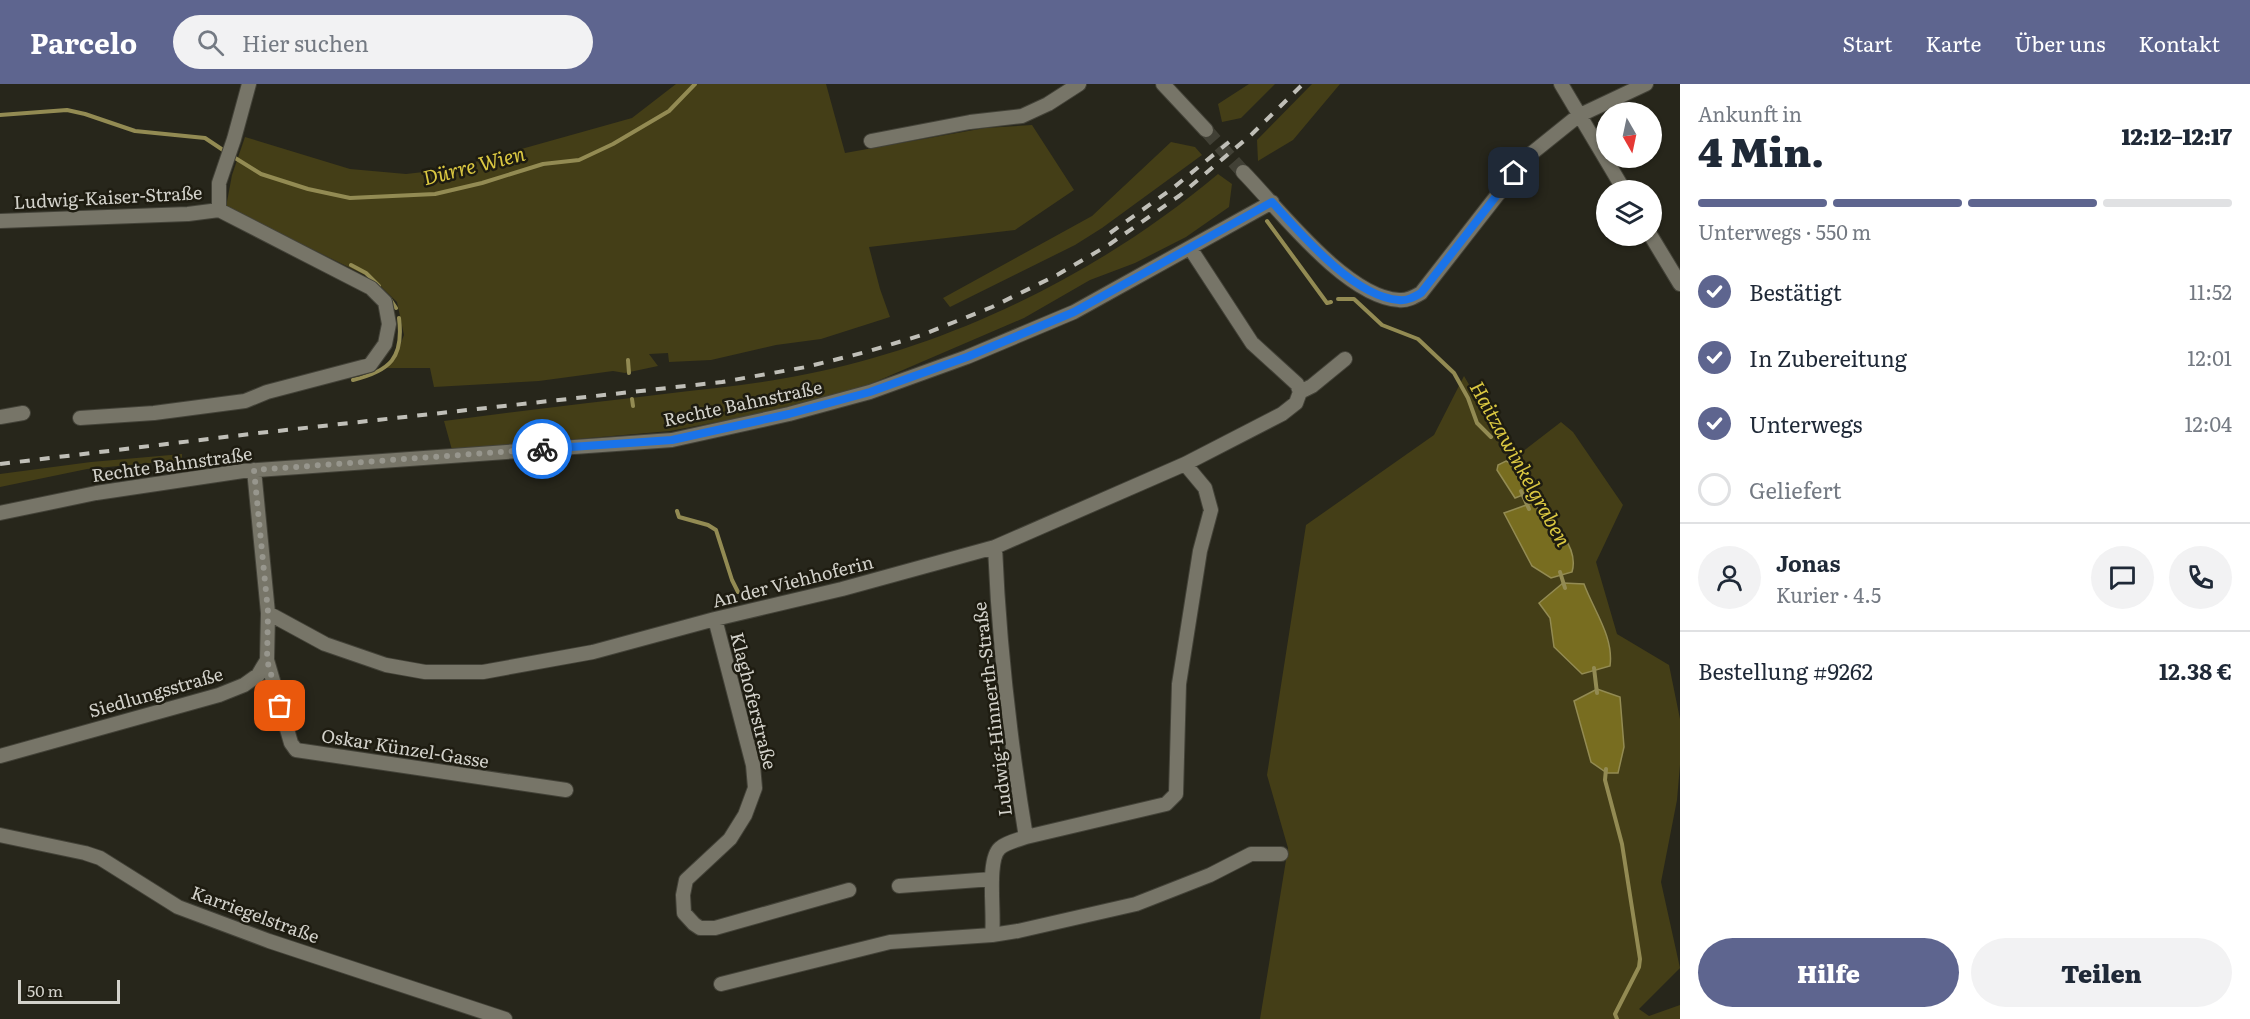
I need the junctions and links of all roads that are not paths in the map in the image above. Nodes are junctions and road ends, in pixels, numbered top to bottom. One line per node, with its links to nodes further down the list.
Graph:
1 (249, 84): 12 (street, Ludwig-Kaiser-Straße)
2 (1079, 84): 8 (street)
3 (1163, 84): 7 (street)
4 (1561, 84): 6 (street)
5 (1646, 84): 6 (street)
6 (1578, 116): 10 (street); 11 (street)
7 (1206, 130)
8 (871, 141)
9 (1243, 172): 11 (street)
10 (1618, 180)
11 (1272, 202): 15 (street, Rechte Bahnstraße)
12 (219, 210): 13 (street, Ludwig-Kaiser-Straße); 21 (street, Ludwig-Kaiser-Straße)
13 (0, 221)
14 (1658, 246): 16 (street)
15 (1190, 248): 18 (street); 23 (street, Rechte Bahnstraße)
16 (1680, 284)
17 (1345, 358): 18 (street, An der Viehhoferin)
18 (1300, 392): 22 (street, An der Viehhoferin)
19 (23, 413): 20 (street)
20 (0, 417)
21 (80, 418)
22 (1185, 464): 25 (street, An der Viehhoferin); 32 (street, Ludwig-Hinnerth-Straße)
23 (254, 470): 24 (street, Rechte Bahnstraße); 26 (street)
24 (0, 513)
25 (995, 547): 27 (street, An der Viehhoferin); 32 (street, Ludwig-Hinnerth-Straße)
26 (268, 612): 27 (street, An der Viehhoferin); 28 (street)
27 (715, 620): 36 (street, Klaghoferstraße)
28 (267, 660): 29 (street, Siedlungsstraße); 30 (street, Oskar Künzel-Gasse)
29 (0, 756)
30 (566, 790)
31 (0, 835): 39 (street, Karriegelstraße)
32 (1026, 837): 34 (street)
33 (1281, 854): 37 (street)
34 (992, 879): 35 (street); 37 (street)
35 (899, 886)
36 (849, 890)
37 (992, 935): 38 (street)
38 (721, 984)
39 (505, 1019)

